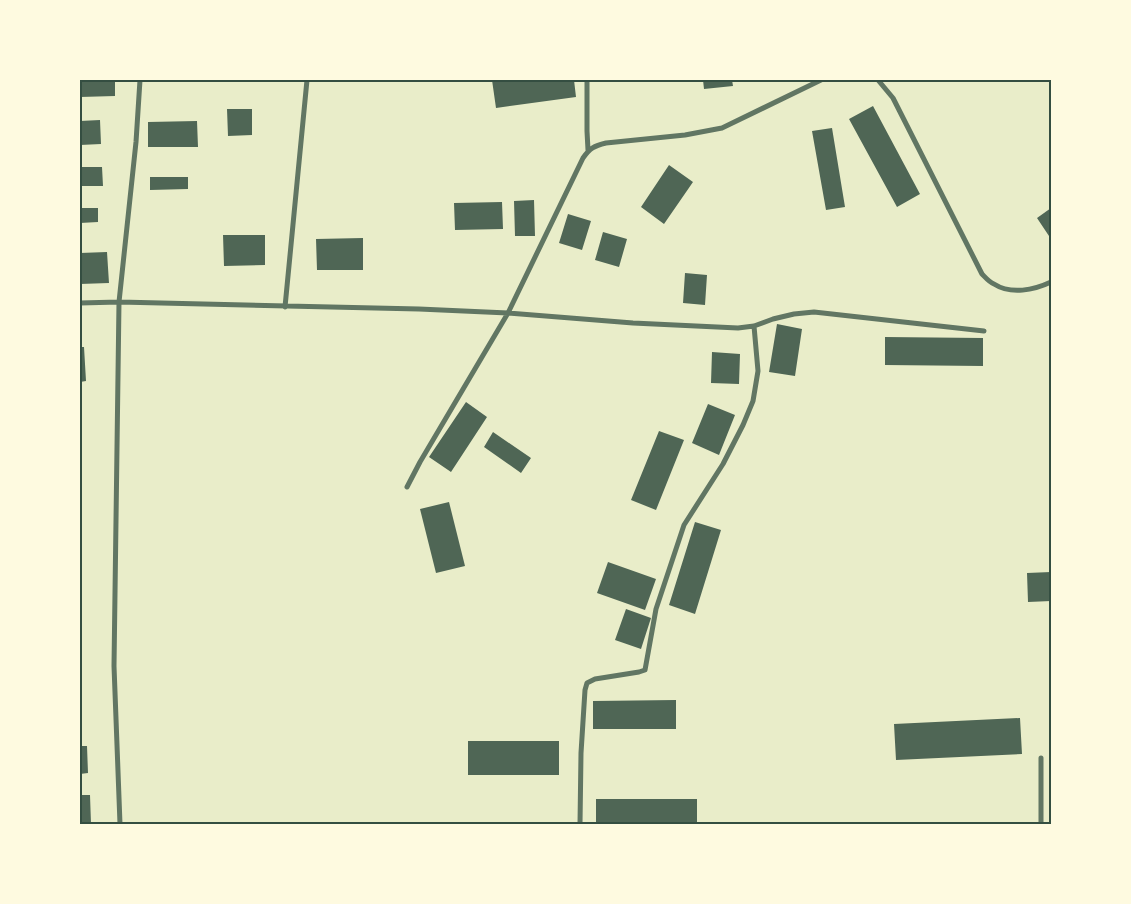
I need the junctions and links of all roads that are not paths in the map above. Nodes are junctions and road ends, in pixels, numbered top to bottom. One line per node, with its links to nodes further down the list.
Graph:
1 (140, 80): 8 (street)
2 (307, 80): 10 (street)
3 (587, 80): 6 (street)
4 (821, 80): 6 (street)
5 (878, 80): 7 (street)
6 (588, 150): 11 (street)
7 (1051, 282)
8 (119, 302): 9 (street); 10 (street); 16 (street)
9 (80, 303)
10 (285, 306): 11 (street)
11 (508, 313): 12 (street); 14 (street)
12 (754, 326): 13 (street); 17 (street)
13 (984, 331)
14 (407, 487)
15 (1041, 758): 18 (street)
16 (120, 824)
17 (580, 824)
18 (1041, 824)

